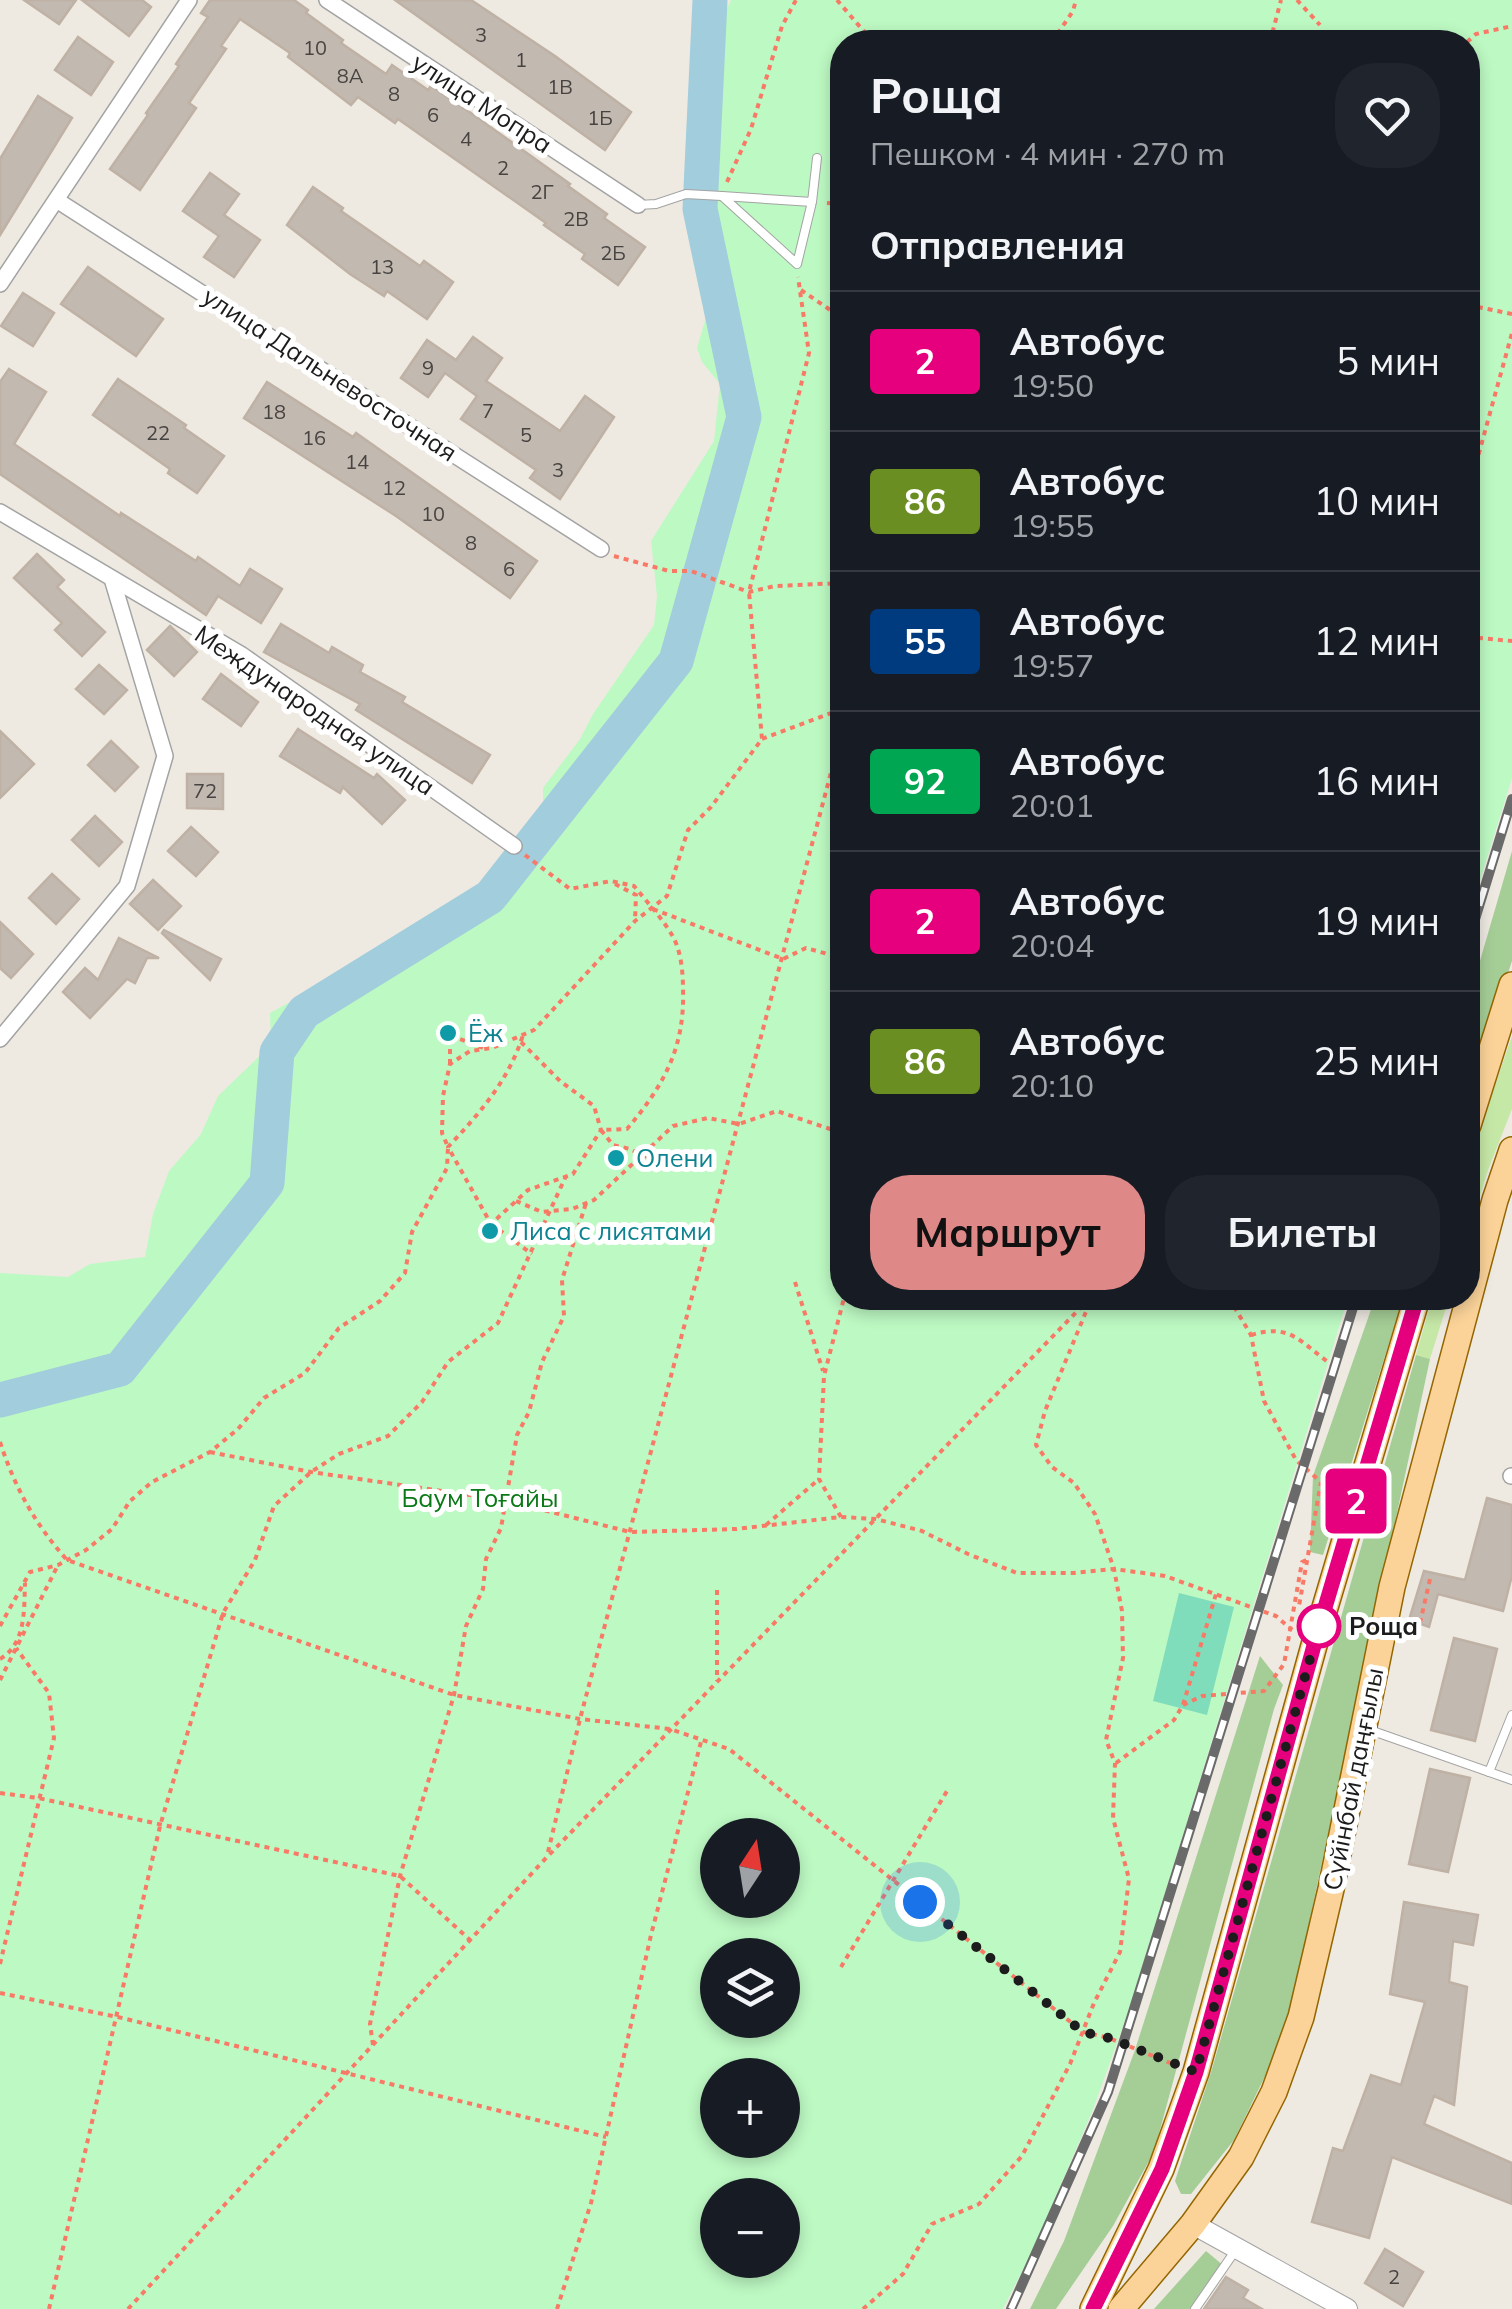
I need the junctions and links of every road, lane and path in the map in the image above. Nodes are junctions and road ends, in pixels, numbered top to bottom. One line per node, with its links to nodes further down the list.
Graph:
1 (189, 0): 16 (street)
2 (327, 0): 18 (street, улица Мопра)
3 (796, 0): 15 (path)
4 (837, 0): 10 (path)
5 (1076, 0): 11 (path)
6 (1281, 0): 12 (path)
7 (1297, 0): 8 (path)
8 (1320, 25)
9 (1512, 26): 13 (path)
10 (863, 30)
11 (1060, 30)
12 (1273, 30)
13 (1480, 33)
14 (817, 158): 17 (lane)
15 (722, 196): 17 (lane); 18 (lane); 19 (lane)
16 (58, 200): 20 (street); 28 (street, улица Дальневосточная)
17 (812, 202): 19 (lane)
18 (638, 205)
19 (796, 264): 21 (path)
20 (0, 284)
21 (799, 289): 23 (path); 31 (path)
22 (1480, 307): 24 (path)
23 (830, 310)
24 (1512, 314)
25 (1512, 333): 26 (path)
26 (1480, 449)
27 (0, 512): 29 (street, Международная улица)
28 (601, 549): 31 (path)
29 (113, 582): 37 (street, Международная улица); 45 (street)
30 (830, 584): 31 (path)
31 (748, 592): 35 (path)
32 (1480, 638): 33 (path)
33 (1512, 641)
34 (830, 714): 35 (path)
35 (762, 739): 39 (path)
36 (830, 777): 42 (path)
37 (514, 846): 38 (path)
38 (611, 881): 39 (path); 40 (path)
39 (653, 910): 40 (path); 42 (path); 52 (path)
40 (635, 922): 44 (path)
41 (830, 955): 42 (path)
42 (783, 959): 50 (path)
43 (1512, 985): 49 (main road)
44 (523, 1035): 46 (path); 47 (path)
45 (0, 1037)
46 (521, 1042): 52 (path); 53 (path)
47 (485, 1049): 48 (path); 48 (path)
48 (450, 1064): 53 (path)
49 (1480, 1087)
50 (739, 1124): 51 (path); 55 (path); 82 (path)
51 (830, 1129)
52 (601, 1130): 55 (path); 57 (path)
53 (448, 1148): 61 (path); 75 (path)
54 (1512, 1150): 62 (main road, Сүйінбай даңғылы)
55 (641, 1154): 56 (path); 59 (path)
56 (642, 1168)
57 (566, 1176): 58 (path); 60 (path)
58 (516, 1201): 60 (path); 61 (path)
59 (586, 1203): 60 (path); 78 (path)
60 (552, 1211): 63 (path)
61 (492, 1224): 63 (path)
62 (1480, 1253)
63 (532, 1254): 76 (path)
64 (795, 1282): 73 (path)
65 (841, 1310): 73 (path)
66 (1079, 1310): 80 (path)
67 (1086, 1310): 86 (path)
68 (1237, 1310): 71 (path)
69 (1414, 1310): 124 (main road)
70 (1465, 1310): 105 (main road, Сүйінбай даңғылы)
71 (1251, 1335): 72 (path); 83 (path)
72 (1335, 1367)
73 (824, 1376): 77 (path)
74 (0, 1442): 84 (path)
75 (210, 1452): 76 (path); 84 (path)
76 (311, 1472): 78 (path); 92 (path)
77 (820, 1479): 79 (path); 81 (path)
78 (504, 1500): 82 (path); 100 (path)
79 (841, 1517): 80 (path); 81 (path)
80 (876, 1519): 86 (path); 99 (path)
81 (766, 1526): 82 (path)
82 (630, 1532): 103 (path)
83 (1308, 1559): 91 (path); 95 (path)
84 (67, 1560): 85 (path); 92 (path)
85 (58, 1565): 88 (path); 96 (path)
86 (1114, 1568): 90 (path); 107 (path)
87 (1430, 1579): 93 (path)
88 (26, 1581): 94 (path); 97 (path)
89 (717, 1590): 99 (path)
90 (1216, 1594): 95 (path); 101 (path)
91 (1299, 1606)
92 (223, 1613): 100 (path); 113 (path)
93 (1420, 1623)
94 (0, 1626)
95 (1292, 1630): 101 (path)
96 (16, 1648): 98 (path); 112 (path)
97 (0, 1660)
98 (0, 1680)
99 (717, 1681): 104 (path)
100 (454, 1695): 103 (path); 115 (path)
101 (1183, 1705): 107 (path)
102 (1512, 1715): 108 (lane)
103 (580, 1719): 104 (path); 114 (path)
104 (670, 1728): 106 (path); 114 (path)
105 (1363, 1728): 108 (lane); 127 (main road, Сүйінбай даңғылы)
106 (702, 1738): 116 (path); 126 (path)
107 (1115, 1763): 122 (path)
108 (1489, 1772): 109 (lane)
109 (1512, 1780)
110 (946, 1791): 116 (path)
111 (0, 1793): 112 (path)
112 (38, 1798): 113 (path); 118 (path)
113 (160, 1826): 115 (path); 121 (path)
114 (547, 1857): 117 (path)
115 (400, 1876): 117 (path); 123 (path)
116 (893, 1880): 119 (path); 122 (path)
117 (470, 1940): 123 (path)
118 (0, 1964)
119 (841, 1967)
120 (0, 1993): 121 (path)
121 (118, 2017): 125 (path); 129 (path)
122 (1083, 2032): 124 (path); 132 (path)
123 (372, 2045): 125 (path)
124 (1196, 2072): 133 (main road)
125 (346, 2074): 126 (path); 130 (path)
126 (606, 2137): 131 (path)
127 (1194, 2224): 128 (street); 134 (main road, Сүйінбай даңғылы)
128 (1236, 2249): 135 (lane); 136 (street)
129 (50, 2309)
130 (128, 2309)
131 (557, 2309)
132 (863, 2309)
133 (1092, 2309)
134 (1121, 2309)
135 (1195, 2309)
136 (1347, 2309)

